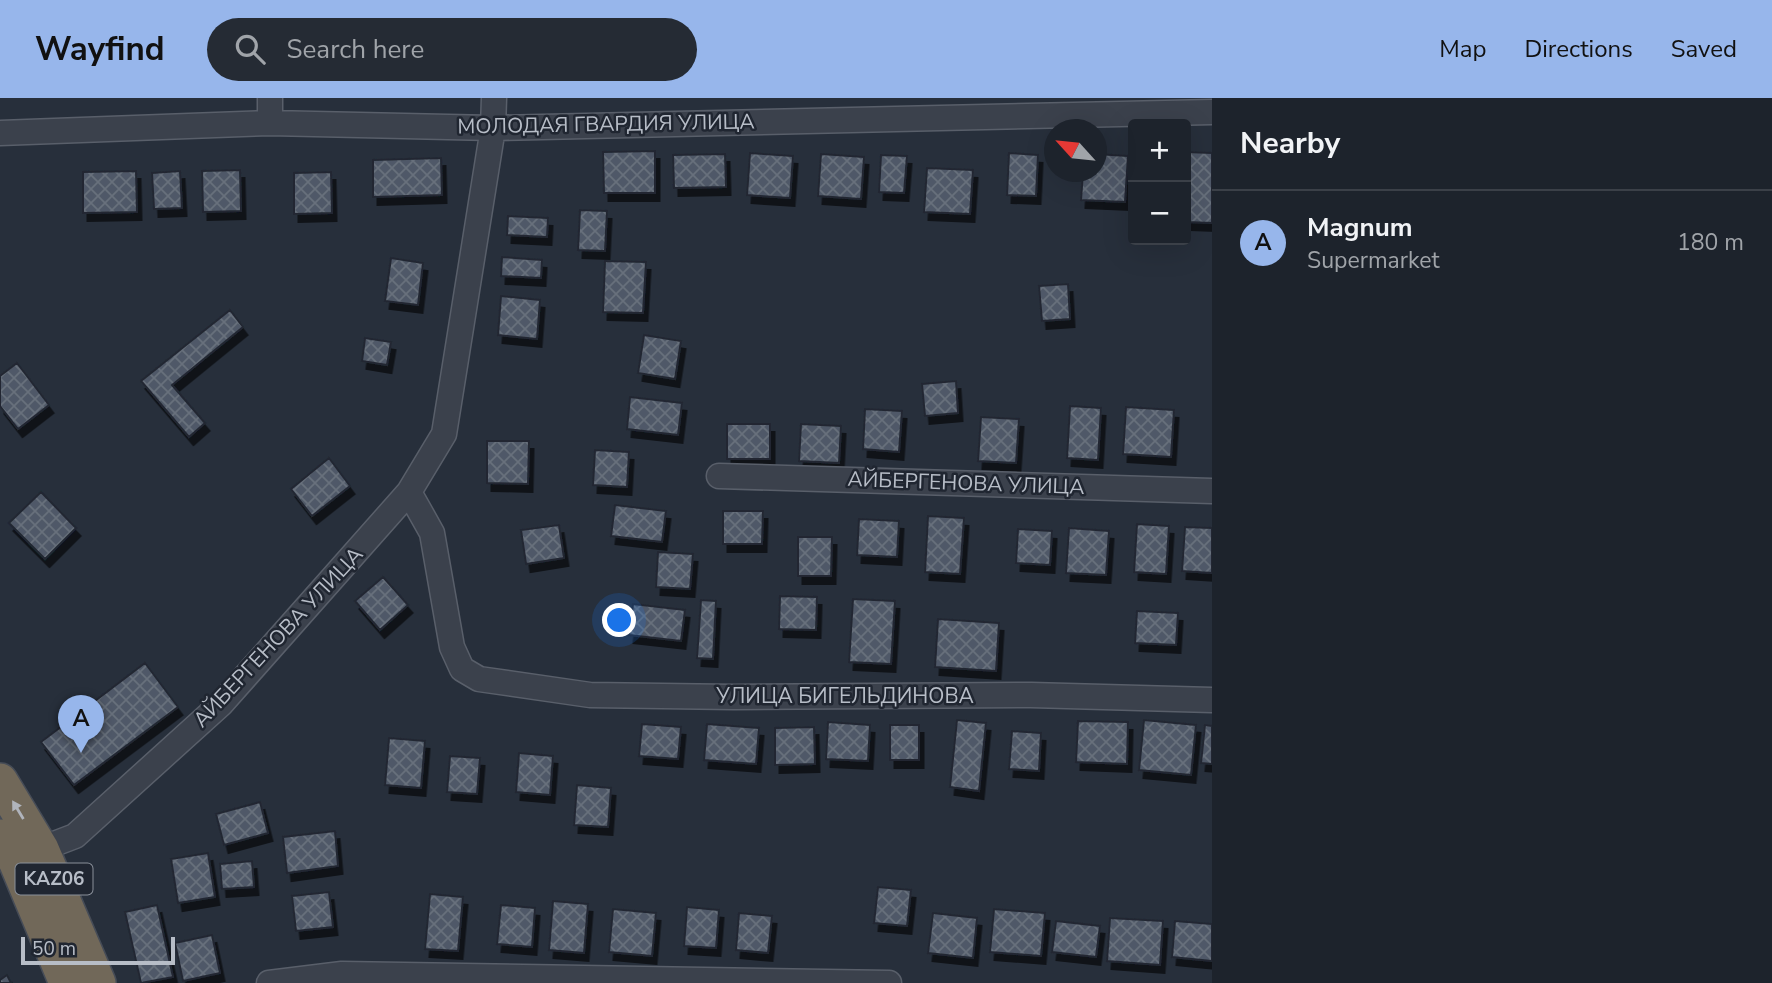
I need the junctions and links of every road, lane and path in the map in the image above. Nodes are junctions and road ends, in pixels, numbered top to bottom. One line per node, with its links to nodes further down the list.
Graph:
1 (270, 98): 4 (street)
2 (494, 98): 5 (street, АЙБЕРГЕНОВА УЛИЦА)
3 (1212, 112): 5 (street, МОЛОДАЯ ГВАРДИЯ УЛИЦА)
4 (270, 123): 5 (street, МОЛОДАЯ ГВАРДИЯ УЛИЦА); 6 (street, МОЛОДАЯ ГВАРДИЯ УЛИЦА)
5 (494, 128): 9 (street, АЙБЕРГЕНОВА УЛИЦА)
6 (0, 133)
7 (719, 476): 8 (street, АЙБЕРГЕНОВА УЛИЦА)
8 (1212, 491)
9 (409, 492): 10 (street, УЛИЦА БИГЕЛЬДИНОВА); 13 (street, АЙБЕРГЕНОВА УЛИЦА)
10 (1212, 700)
11 (0, 781): 13 (highway, KАZ06, one-way to 11)
12 (0, 837): 14 (highway, KАZ06)
13 (41, 849): 15 (highway, KАZ06)
14 (67, 983)
15 (98, 983)
16 (268, 983): 17 (street)
17 (889, 983)

